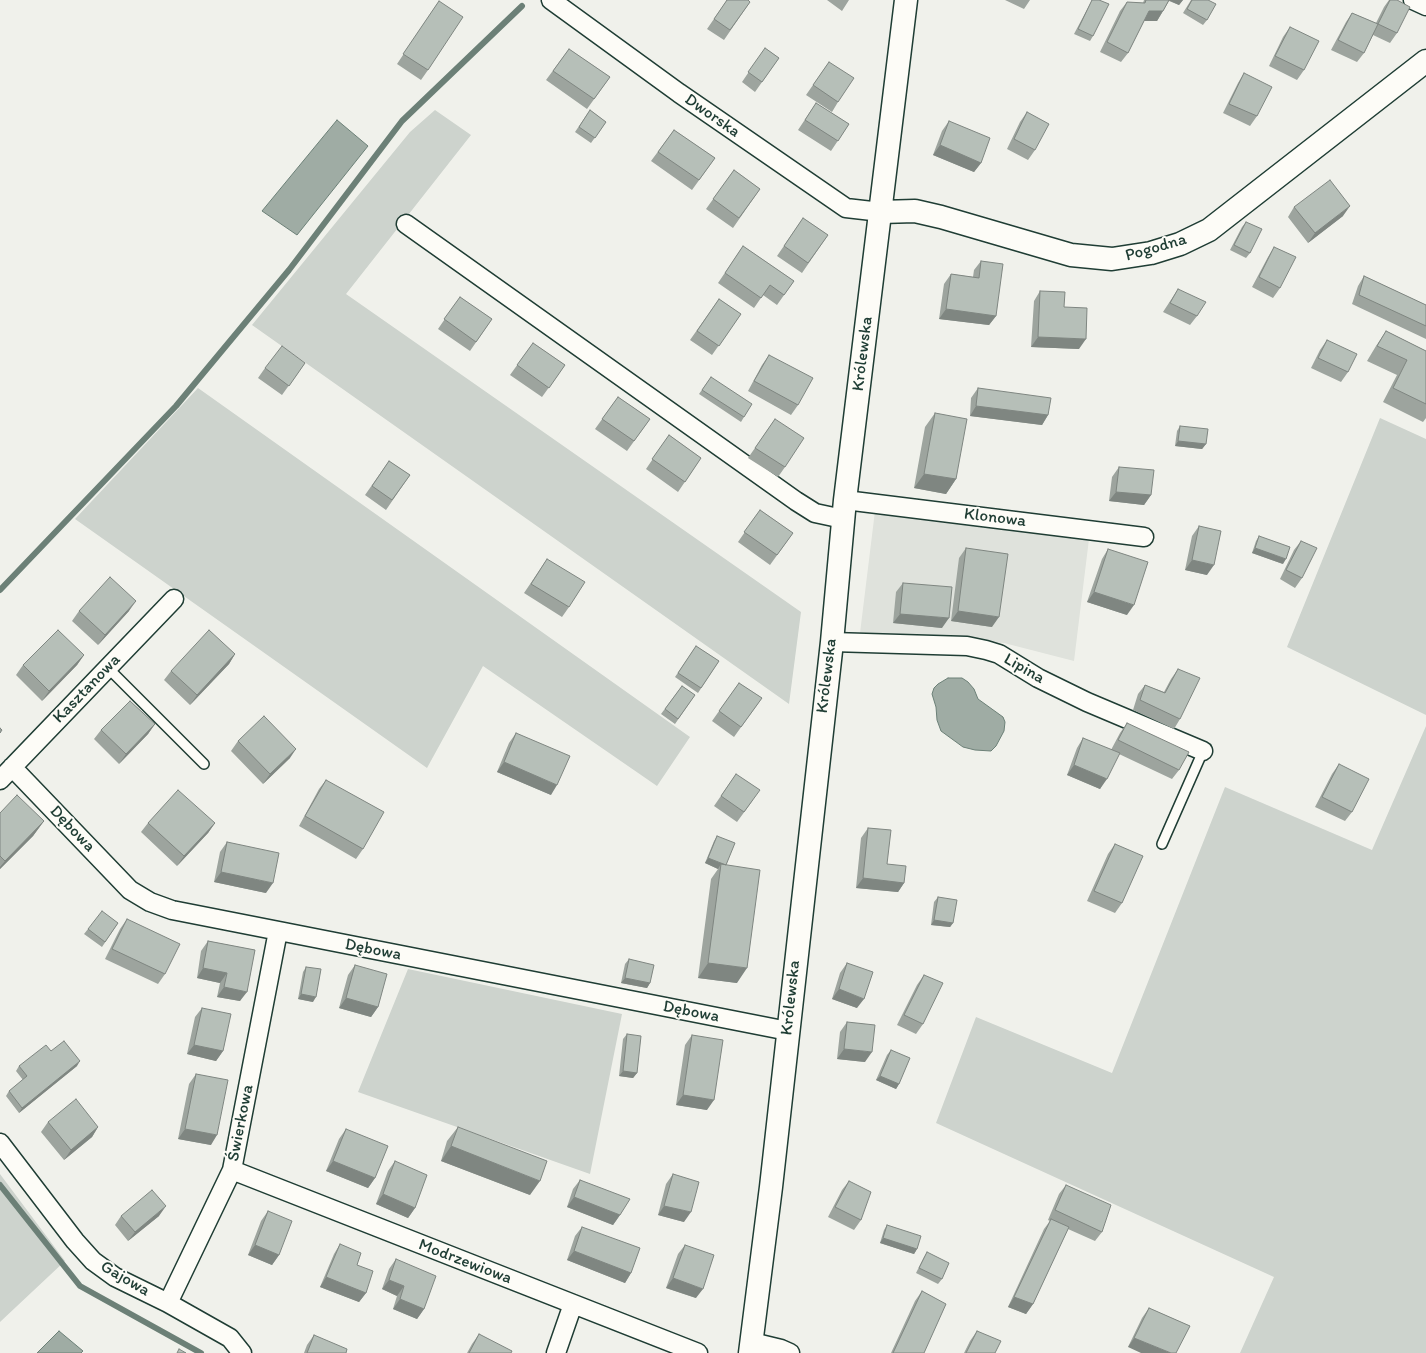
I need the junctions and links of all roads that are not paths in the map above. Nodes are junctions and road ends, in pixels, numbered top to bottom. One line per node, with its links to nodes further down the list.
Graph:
1 (551, 0): 6 (street, Dworska)
2 (906, 0): 6 (street, Królewska)
3 (1413, 0): 4 (street)
4 (1426, 6)
5 (1426, 61): 6 (street, Pogodna)
6 (881, 212): 8 (street, Królewska)
7 (406, 224): 8 (street, Klonowa)
8 (844, 509): 9 (street, Klonowa); 11 (street, Królewska)
9 (1144, 537)
10 (174, 599): 12 (street, Kasztanowa)
11 (832, 642): 13 (street, Lipina); 19 (street, Królewska)
12 (108, 668): 14 (lane); 15 (street, Kasztanowa)
13 (1203, 751): 17 (lane)
14 (204, 764)
15 (12, 767): 16 (street, Kasztanowa); 18 (street, Dębowa)
16 (0, 780)
17 (1162, 844)
18 (278, 931): 19 (street, Dębowa); 21 (street, Świerkowa)
19 (788, 1031): 24 (street, Królewska)
20 (0, 1143): 22 (street, Gajowa)
21 (232, 1170): 22 (street, Świerkowa); 23 (street, Modrzewiowa)
22 (168, 1303): 25 (street, Gajowa)
23 (573, 1304): 26 (street); 27 (street, Modrzewiowa)
24 (751, 1348): 28 (street)
25 (242, 1353)
26 (556, 1353)
27 (698, 1353)
28 (790, 1353)

